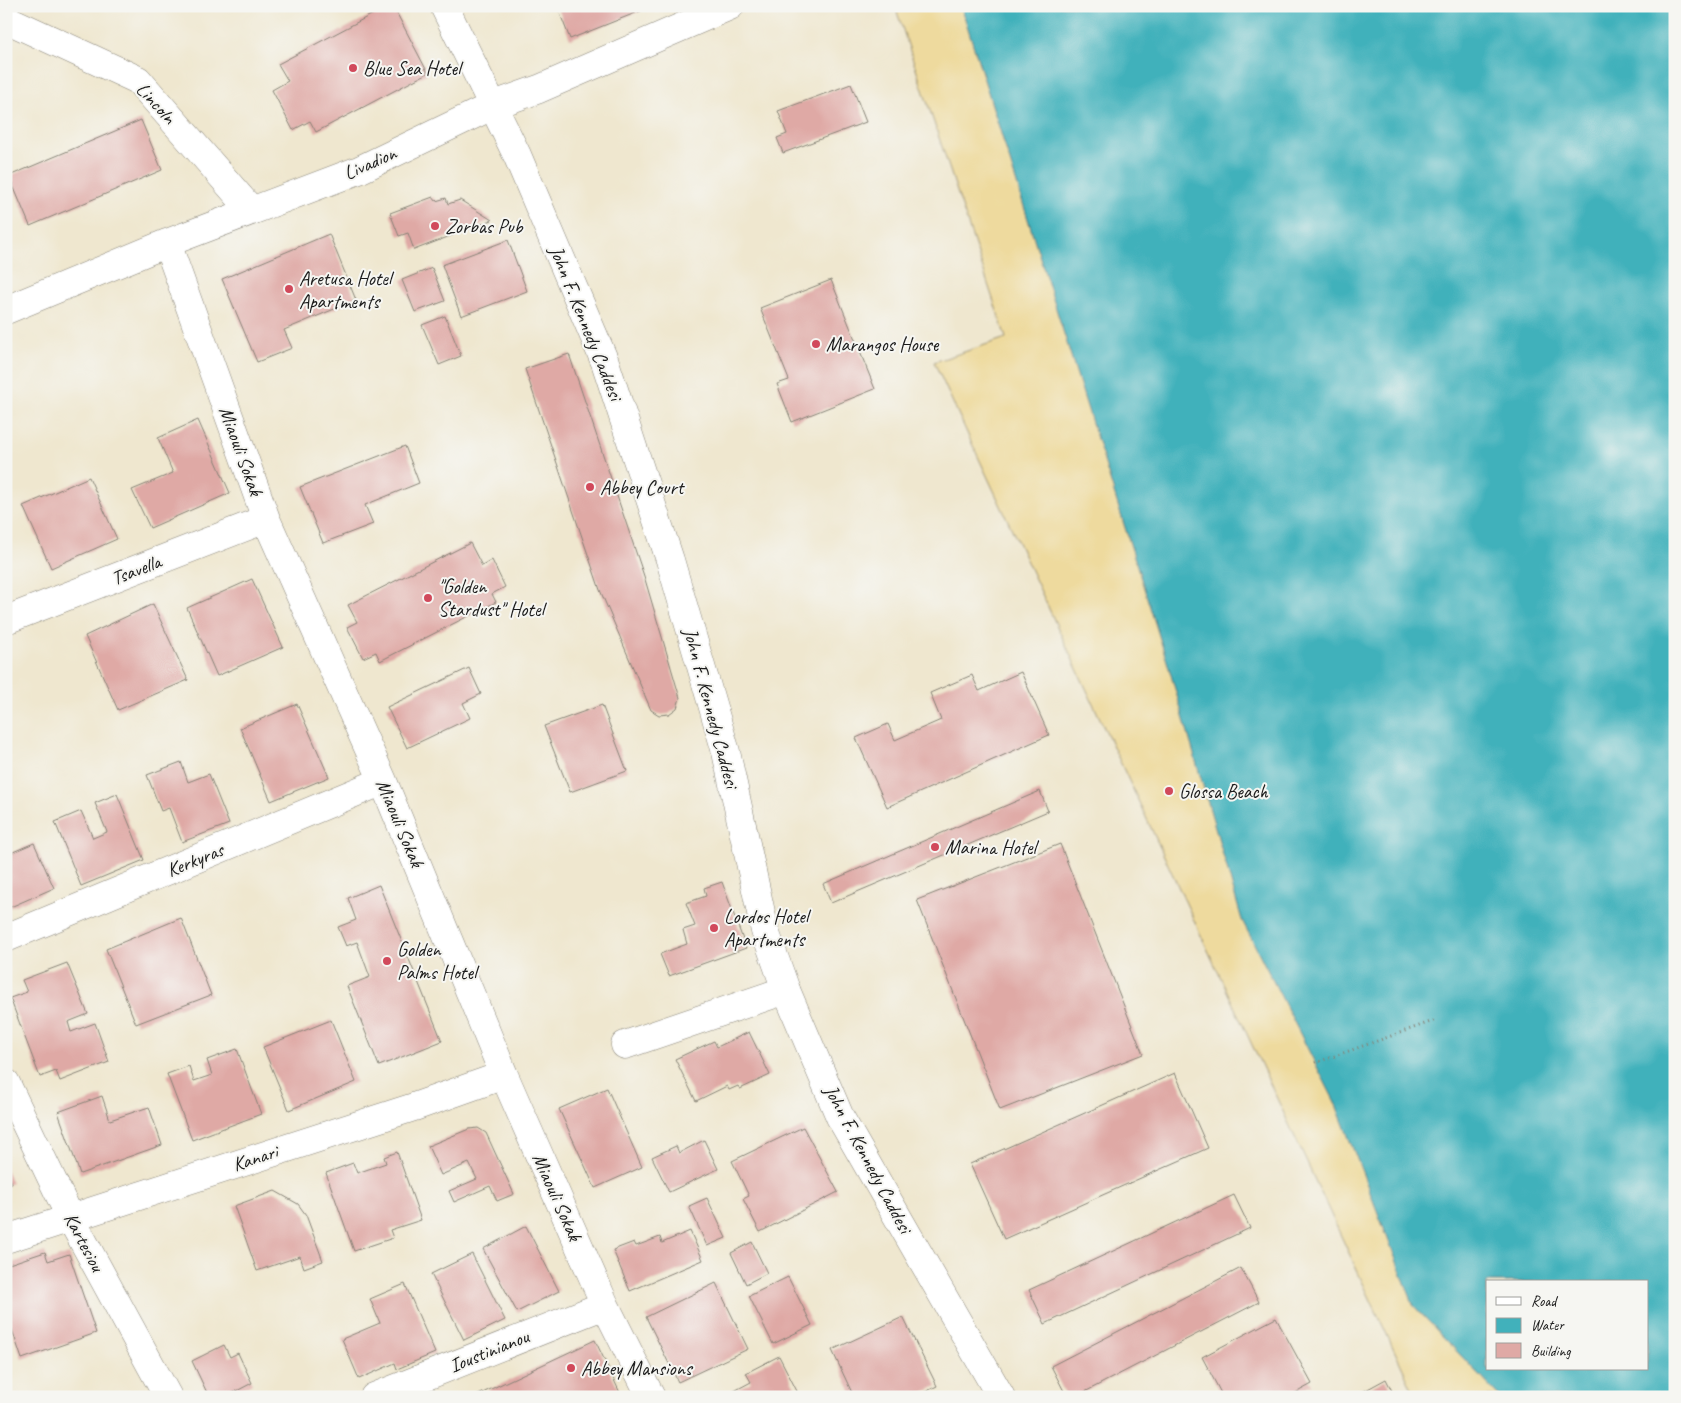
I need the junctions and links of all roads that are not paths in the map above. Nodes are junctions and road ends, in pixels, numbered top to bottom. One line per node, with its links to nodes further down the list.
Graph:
1 (444, 6): 4 (street, John F. Kennedy Caddesi)
2 (730, 6): 4 (street, Livadion)
3 (6, 19): 5 (street, Lincoln)
4 (494, 105): 5 (street, Livadion); 12 (street, John F. Kennedy Caddesi)
5 (252, 211): 6 (street, Livadion)
6 (167, 243): 7 (street, Livadion); 8 (street, Miaouli Sokak)
7 (6, 310)
8 (266, 519): 9 (street, Tsavella); 10 (street, Miaouli Sokak)
9 (6, 620)
10 (383, 782): 11 (street, Kerkyras); 14 (street, Miaouli Sokak)
11 (6, 938)
12 (786, 990): 13 (street); 22 (street, John F. Kennedy Caddesi)
13 (625, 1045)
14 (504, 1075): 16 (street, Kanari); 18 (street, Miaouli Sokak)
15 (6, 1083): 16 (street, Kartesiou)
16 (70, 1217): 17 (street, Kanari); 19 (street, Kartesiou)
17 (6, 1239)
18 (604, 1305): 20 (street, Ioustinianou); 21 (street, Miaouli Sokak)
19 (168, 1397)
20 (374, 1397)
21 (651, 1397)
22 (1001, 1397)

